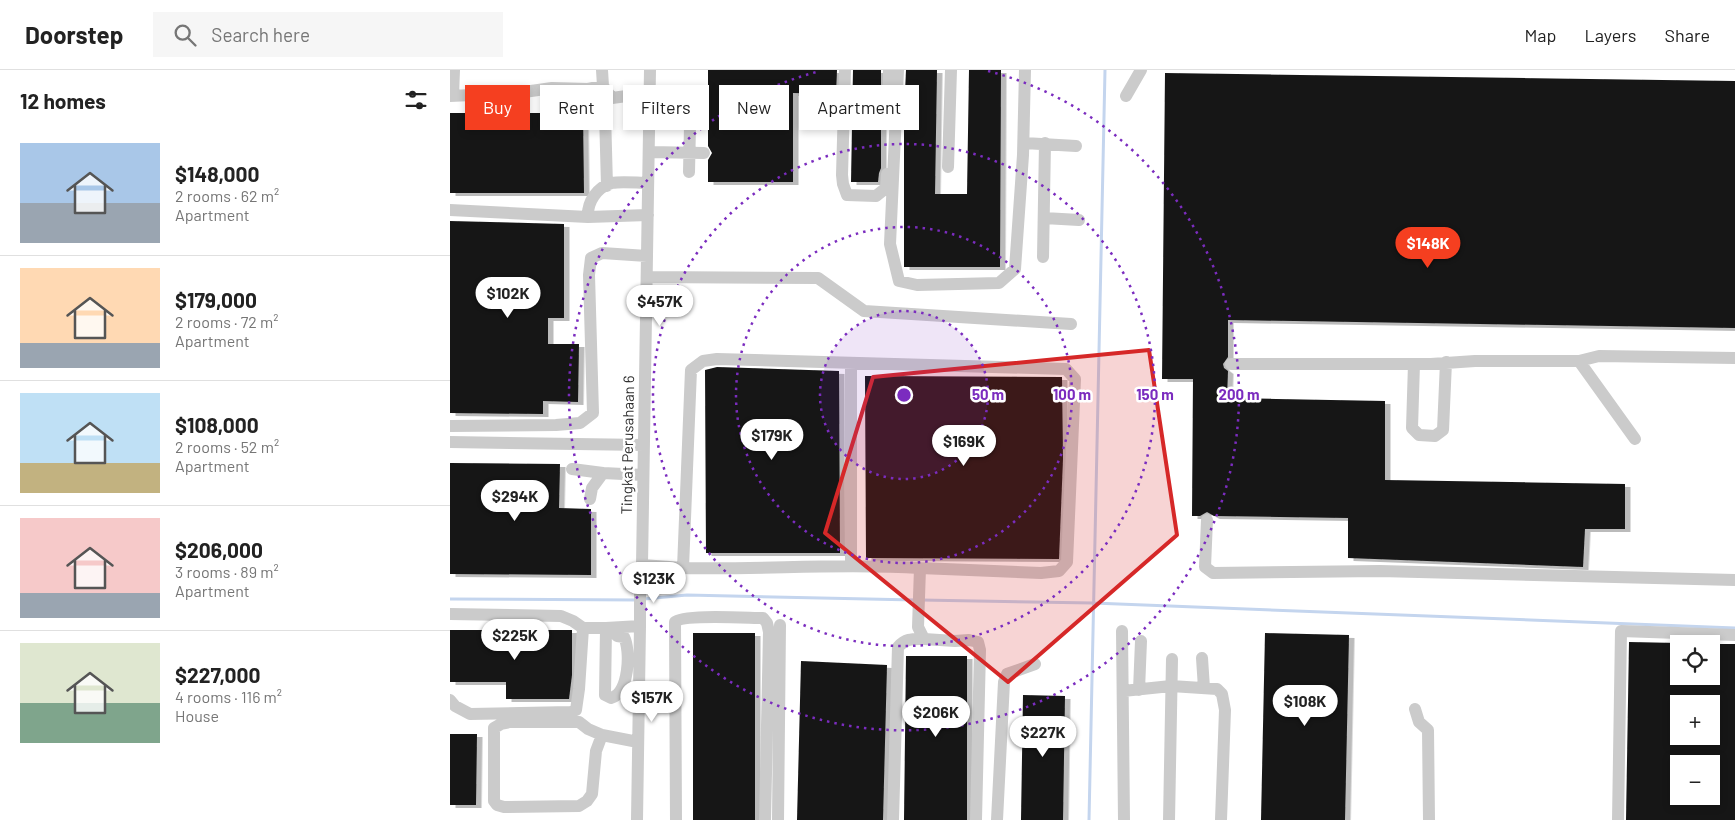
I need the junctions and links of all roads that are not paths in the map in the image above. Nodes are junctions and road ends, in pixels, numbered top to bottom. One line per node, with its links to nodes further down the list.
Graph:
1 (454, 70): 13 (street)
2 (602, 70): 10 (street)
3 (650, 70): 11 (street, Tingkat Perusahaan 6)
4 (845, 70): 5 (street)
5 (888, 70)
6 (898, 70): 18 (street)
7 (951, 70): 24 (street)
8 (1025, 70): 18 (street)
9 (1141, 70): 14 (street)
10 (602, 85)
11 (650, 85)
12 (540, 90): 13 (street)
13 (452, 96)
14 (1126, 96)
15 (605, 130): 27 (street)
16 (649, 130): 21 (street, Tingkat Perusahaan 6)
17 (690, 130): 22 (street)
18 (1024, 143): 19 (street)
19 (1045, 143): 20 (street); 31 (street)
20 (1076, 146)
21 (649, 152): 22 (street); 26 (street, Tingkat Perusahaan 6)
22 (689, 153): 23 (street); 25 (street)
23 (704, 153)
24 (948, 167)
25 (690, 172)
26 (648, 183): 27 (street); 29 (street, Tingkat Perusahaan 6)
27 (607, 186): 30 (street)
28 (450, 210): 30 (street)
29 (648, 215): 30 (street); 33 (street, Tingkat Perusahaan 6)
30 (588, 217)
31 (1044, 218): 32 (street); 34 (street)
32 (1079, 220)
33 (647, 256): 35 (street, Tingkat Perusahaan 6); 43 (street)
34 (1043, 257)
35 (647, 277): 36 (street); 46 (street, Tingkat Perusahaan 6)
36 (1070, 324)
37 (1735, 358): 38 (street)
38 (1579, 361): 39 (street); 44 (street)
39 (1446, 362): 42 (street); 42 (street)
40 (851, 363): 53 (street); 54 (street); 55 (street)
41 (1230, 364): 42 (street)
42 (1414, 364)
43 (450, 426)
44 (1635, 439)
45 (450, 442): 46 (street)
46 (644, 445): 49 (street, Tingkat Perusahaan 6)
47 (572, 469): 48 (street)
48 (603, 473): 49 (street); 50 (street)
49 (643, 475): 52 (street, Tingkat Perusahaan 6)
50 (590, 500)
51 (1206, 520): 56 (street)
52 (642, 565): 54 (street); 59 (street, Tingkat Perusahaan 6)
53 (851, 566): 54 (street); 55 (street)
54 (683, 568)
55 (920, 568): 65 (street)
56 (1735, 580)
57 (450, 614): 60 (street)
58 (780, 625): 81 (street)
59 (640, 626): 61 (street); 77 (street, Tingkat Perusahaan 6)
60 (583, 628): 61 (street); 74 (street)
61 (606, 628): 64 (street)
62 (1122, 631): 73 (street)
63 (1735, 635): 89 (street)
64 (617, 636)
65 (924, 640): 82 (street); 83 (street)
66 (1141, 641): 72 (street)
67 (1202, 658): 71 (street)
68 (1172, 659): 70 (street)
69 (1035, 664): 84 (street)
70 (1171, 686): 71 (street); 72 (street); 86 (street)
71 (1204, 688): 87 (street)
72 (1139, 690): 73 (street)
73 (1123, 691): 85 (street)
74 (450, 700)
75 (1415, 709): 88 (street)
76 (602, 736): 76 (street); 77 (street)
77 (638, 742): 78 (street, Tingkat Perusahaan 6)
78 (637, 820)
79 (676, 820): 80 (street)
80 (766, 820)
81 (778, 820)
82 (893, 820)
83 (976, 820)
84 (998, 820)
85 (1124, 820)
86 (1168, 820)
87 (1221, 820)
88 (1429, 820)
89 (1618, 820)

